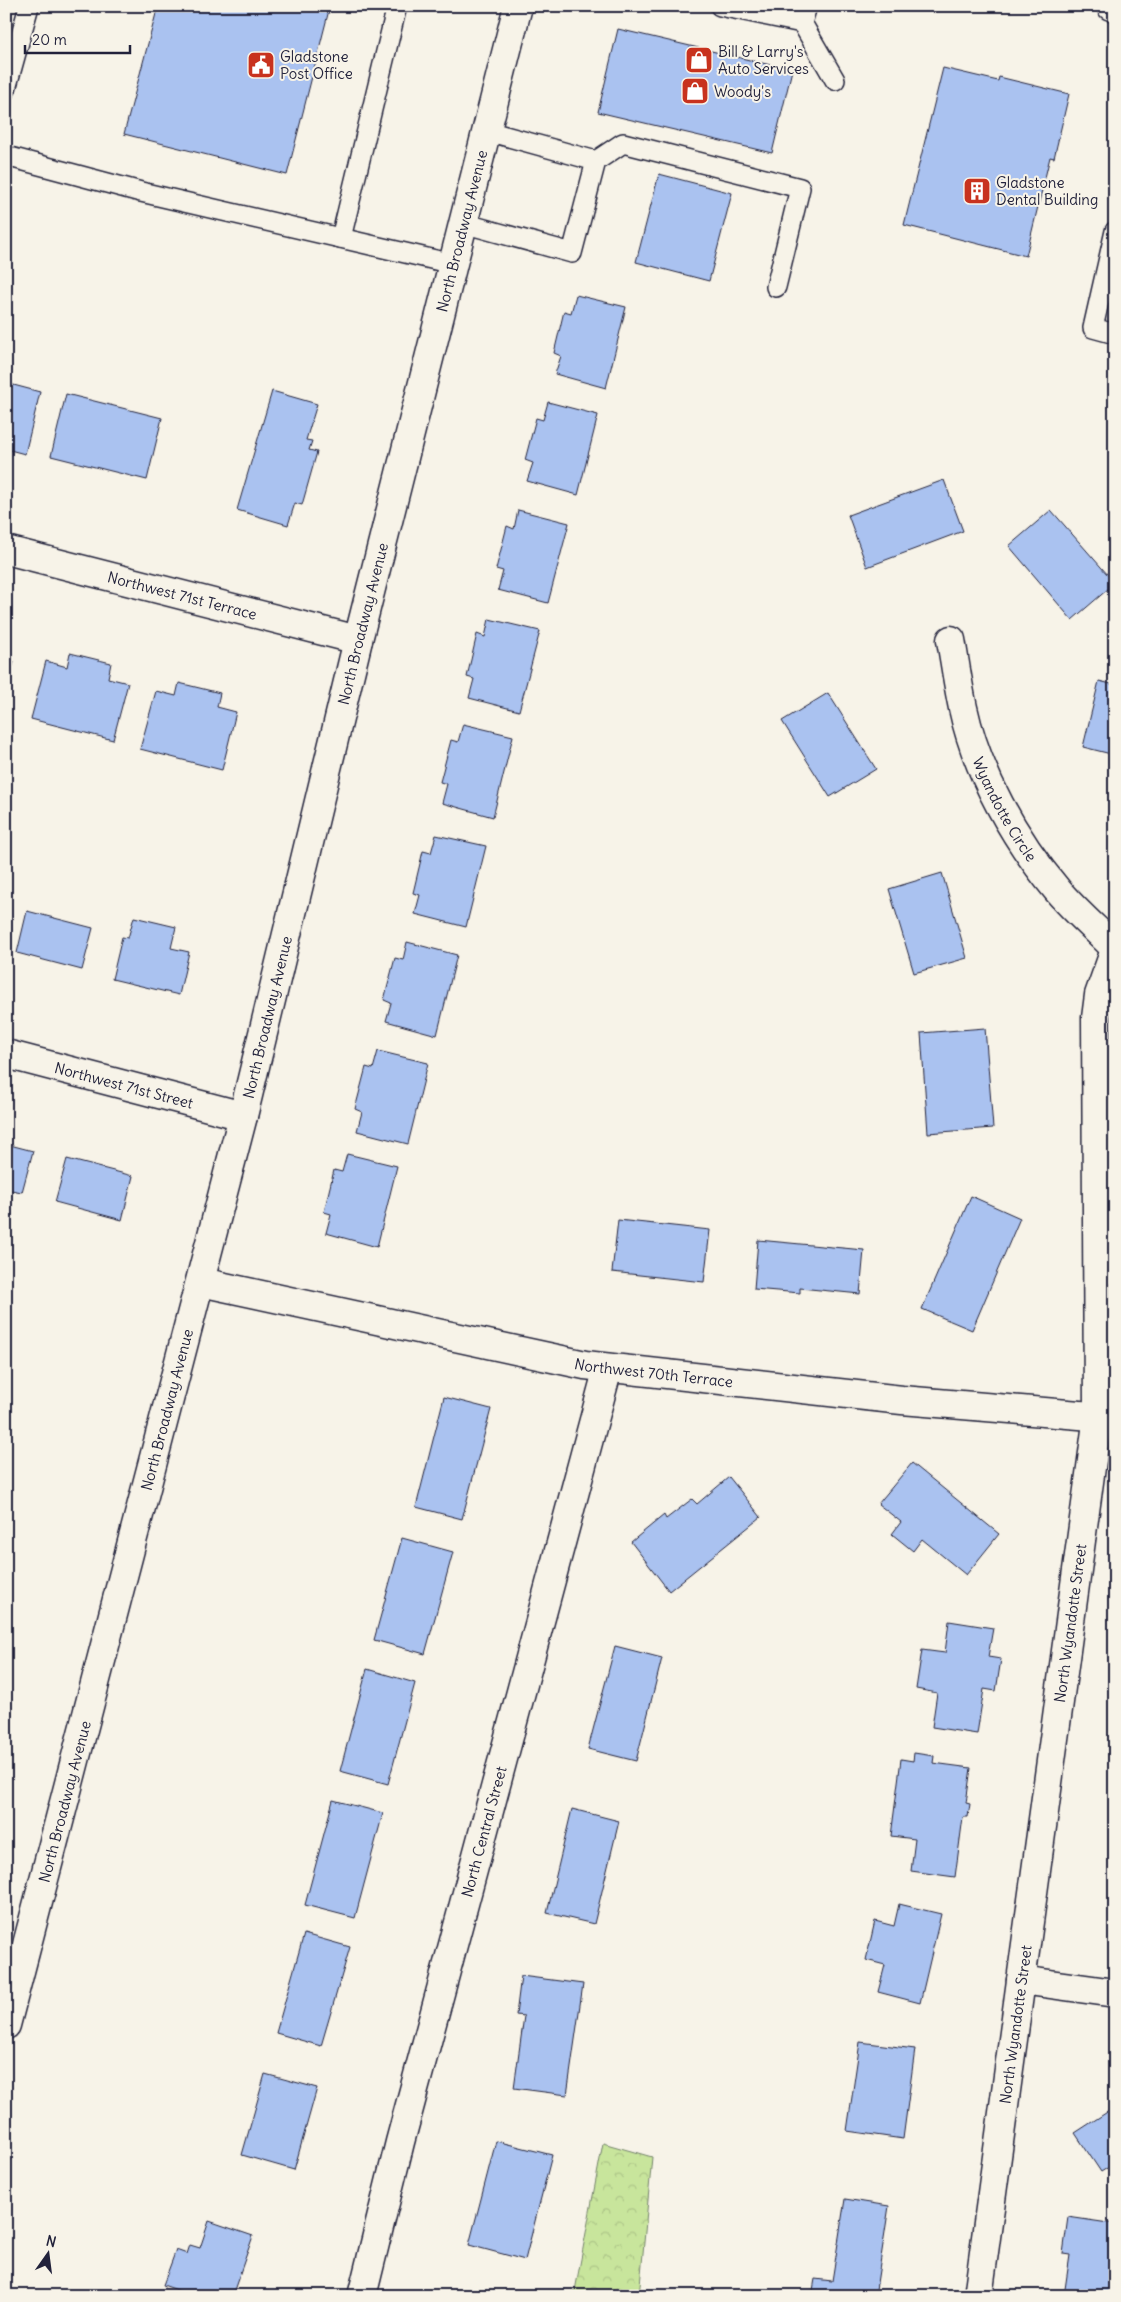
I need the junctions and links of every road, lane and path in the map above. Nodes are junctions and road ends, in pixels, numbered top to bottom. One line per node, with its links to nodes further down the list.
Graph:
1 (29, 6): 7 (lane)
2 (397, 6): 13 (lane)
3 (720, 6): 5 (lane)
4 (519, 7): 8 (street, North Broadway Avenue)
5 (805, 14): 6 (lane)
6 (835, 80)
7 (6, 89)
8 (487, 131): 10 (lane); 11 (street, North Broadway Avenue)
9 (6, 156): 13 (lane)
10 (596, 161): 11 (lane); 15 (lane)
11 (464, 223): 14 (street, North Broadway Avenue)
12 (1115, 231): 16 (lane)
13 (341, 238): 14 (lane)
14 (453, 264): 18 (street, North Broadway Avenue)
15 (776, 287)
16 (1115, 334)
17 (6, 550): 18 (street, Northwest 71st Terrace)
18 (358, 640): 22 (street, North Broadway Avenue)
19 (951, 640): 20 (street, Wyandotte Circle)
20 (1115, 949): 25 (street, North Wyandotte Street)
21 (6, 1054): 22 (street, Northwest 71st Street)
22 (243, 1116): 23 (street, North Broadway Avenue)
23 (201, 1282): 24 (street, Northwest 70th Terrace); 28 (street, North Broadway Avenue)
24 (608, 1368): 25 (street, Northwest 70th Terrace); 29 (street, North Central Street)
25 (1107, 1417): 26 (street, North Wyandotte Street)
26 (1021, 1980): 27 (street); 30 (street, North Wyandotte Street)
27 (1115, 1993)
28 (6, 2025)
29 (362, 2296)
30 (978, 2296)

